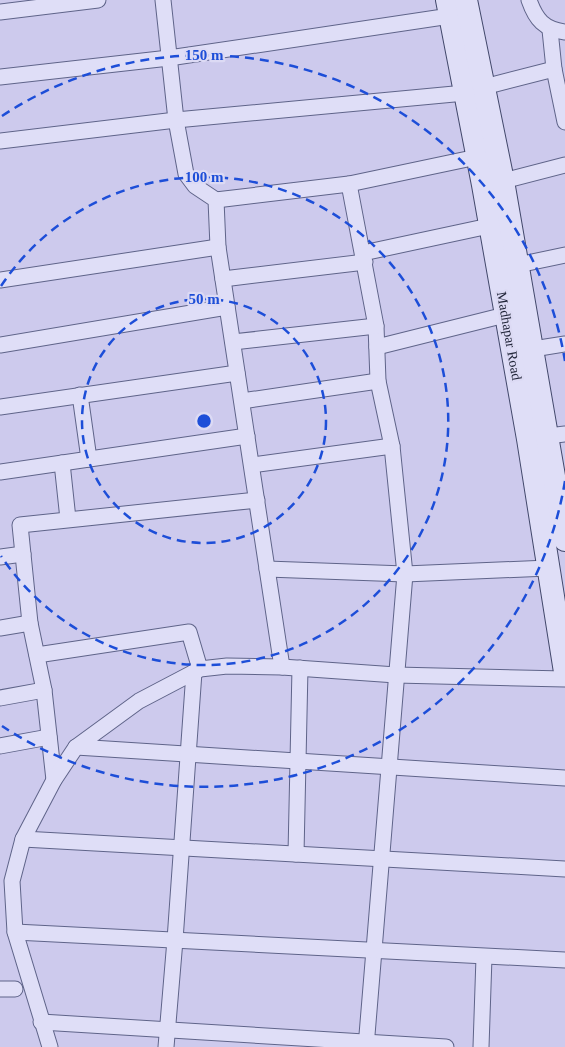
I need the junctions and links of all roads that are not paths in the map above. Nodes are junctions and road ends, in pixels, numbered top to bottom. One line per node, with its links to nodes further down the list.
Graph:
1 (98, 0): 6 (street)
2 (163, 0): 9 (street)
3 (466, 0): 12 (main road, Madhapar Road)
4 (529, 0): 7 (street)
5 (448, 8): 9 (street); 12 (main road, Madhapar Road)
6 (0, 12)
7 (558, 31): 8 (street); 10 (street)
8 (565, 37)
9 (169, 58): 11 (street); 13 (street)
10 (554, 69): 12 (street); 14 (street)
11 (0, 77)
12 (475, 90): 13 (street); 16 (main road, Madhapar Road); 18 (main road, Madhapar Road)
13 (176, 120): 15 (street); 20 (street)
14 (565, 122)
15 (0, 141)
16 (477, 157): 19 (street); 21 (main road, Madhapar Road)
17 (565, 165): 18 (street)
18 (503, 181): 25 (main road, Madhapar Road)
19 (349, 184): 20 (street); 24 (street)
20 (216, 200): 22 (street)
21 (490, 226): 24 (street); 29 (main road, Madhapar Road)
22 (218, 248): 26 (street); 27 (street)
23 (565, 255): 25 (street)
24 (364, 258): 26 (street); 30 (street)
25 (518, 265): 35 (main road, Madhapar Road)
26 (222, 279): 28 (street)
27 (0, 280)
28 (227, 307): 31 (street); 33 (street)
29 (505, 315): 34 (street); 53 (main road, Madhapar Road)
30 (376, 326): 31 (street); 34 (street)
31 (232, 342): 36 (street)
32 (565, 344): 35 (street)
33 (0, 345)
34 (377, 347): 37 (street)
35 (533, 349): 41 (main road, Madhapar Road)
36 (237, 372): 38 (street); 39 (street)
37 (378, 381): 39 (street); 43 (street)
38 (80, 395): 40 (street); 44 (street)
39 (242, 401): 42 (street)
40 (0, 407)
41 (557, 435): 50 (main road, Madhapar Road)
42 (247, 436): 44 (street); 46 (street)
43 (392, 446): 46 (street); 55 (street)
44 (89, 459): 45 (street)
45 (62, 462): 47 (street); 49 (street)
46 (252, 465): 48 (street)
47 (0, 472)
48 (257, 500): 49 (street); 54 (street)
49 (68, 519): 51 (street)
50 (564, 532)
51 (23, 554): 52 (street); 56 (street)
52 (0, 557)
53 (548, 568): 55 (street); 62 (main road, Madhapar Road)
54 (267, 569): 55 (street); 59 (street)
55 (404, 574): 63 (street)
56 (30, 623): 57 (street); 58 (street)
57 (0, 628)
58 (37, 655): 61 (street); 65 (street)
59 (282, 666): 60 (street); 61 (street)
60 (300, 668): 63 (street); 71 (street)
61 (197, 671): 69 (street); 70 (street)
62 (565, 672)
63 (396, 675): 64 (street); 72 (street)
64 (565, 679)
65 (44, 690): 66 (street); 67 (street)
66 (0, 698)
67 (49, 737): 68 (street); 74 (street)
68 (0, 746)
69 (76, 747): 70 (street); 74 (street)
70 (188, 754): 71 (street); 76 (street)
71 (298, 761): 72 (street); 77 (street)
72 (389, 767): 73 (street); 78 (street)
73 (565, 778)
74 (54, 780): 75 (street)
75 (23, 839): 76 (street); 80 (street)
76 (180, 848): 77 (street); 81 (street)
77 (296, 854): 78 (street)
78 (381, 859): 79 (street); 82 (street)
79 (565, 869)
80 (15, 932): 81 (street); 87 (street)
81 (175, 940): 82 (street); 88 (street)
82 (374, 952): 83 (street); 89 (street)
83 (484, 956): 84 (street); 93 (street)
84 (565, 960)
85 (0, 989): 86 (street)
86 (15, 989)
87 (41, 1022): 88 (street); 90 (street)
88 (166, 1029): 89 (street); 91 (street)
89 (366, 1044): 92 (street)
90 (50, 1047)
91 (166, 1047)
92 (446, 1047)
93 (480, 1047)

